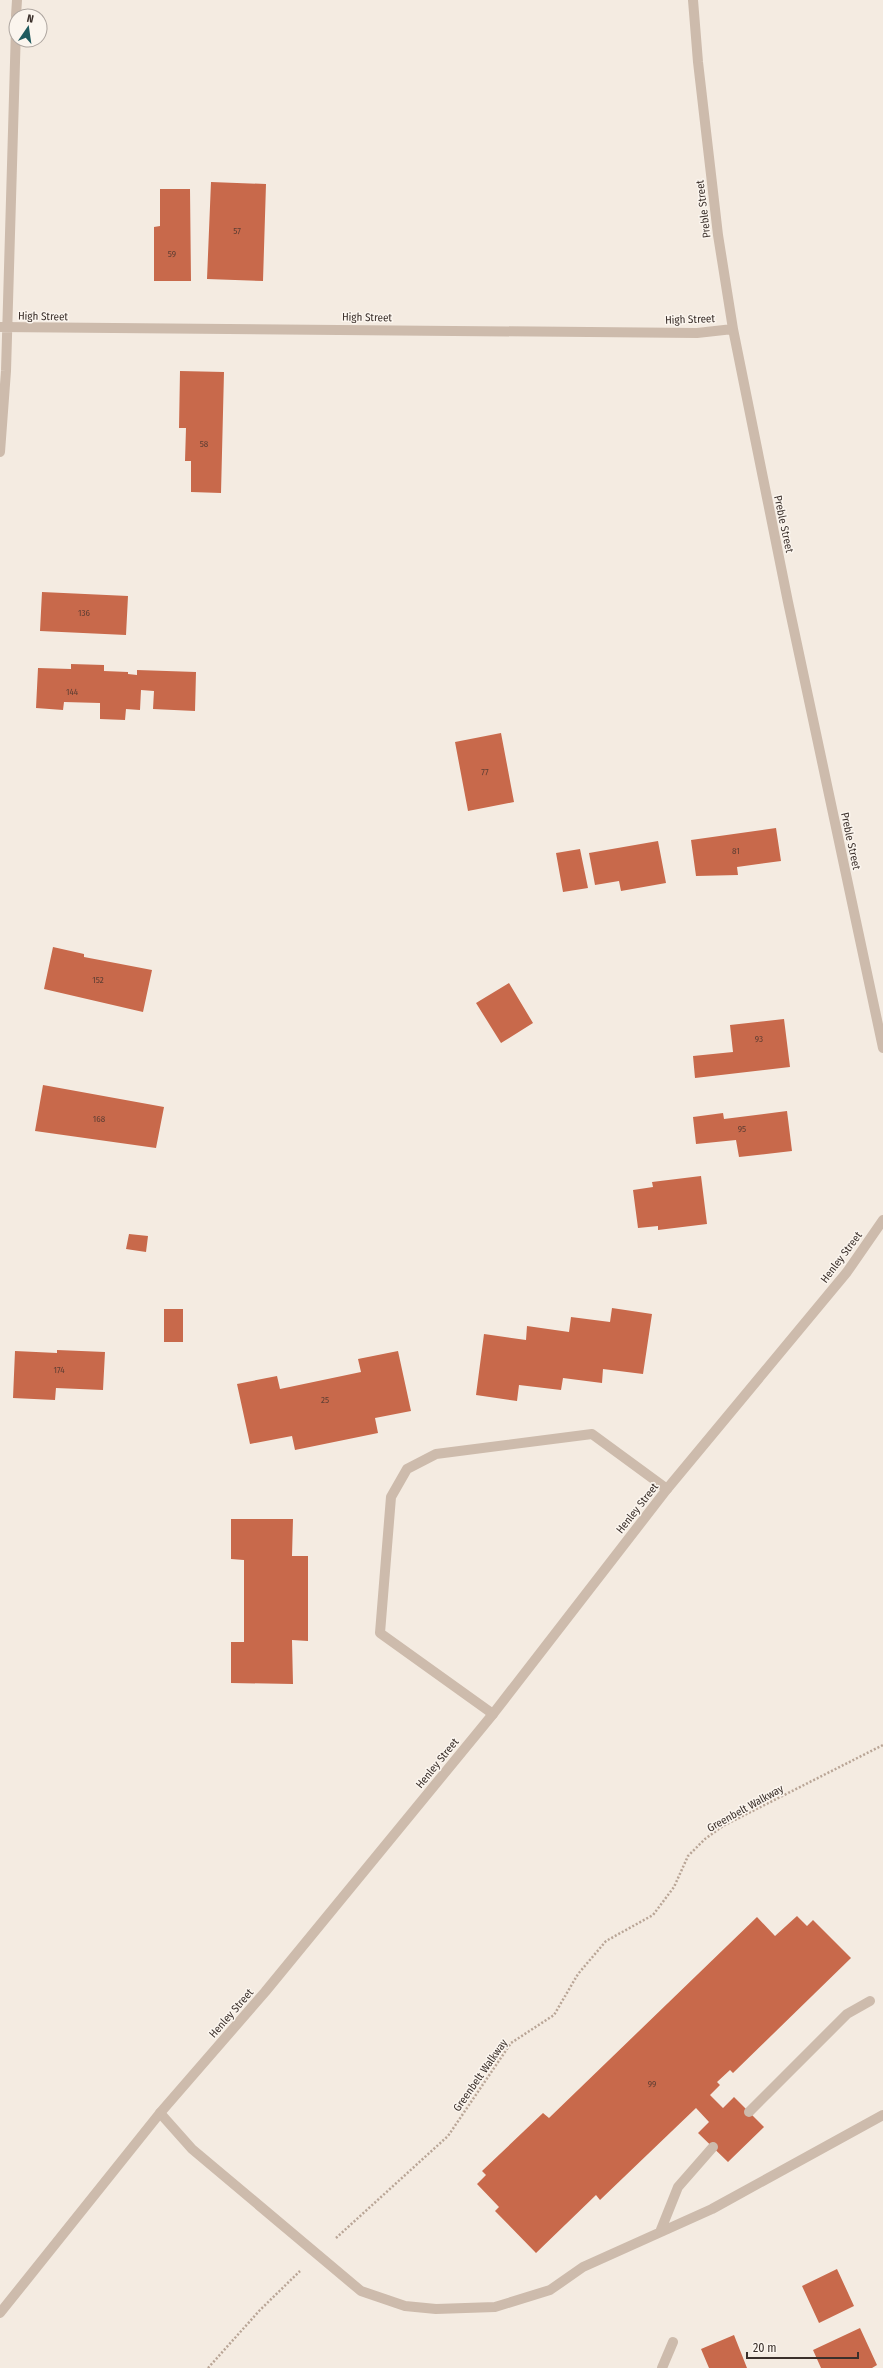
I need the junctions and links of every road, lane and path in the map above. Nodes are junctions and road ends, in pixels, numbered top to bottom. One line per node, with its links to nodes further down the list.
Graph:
1 (693, 0): 4 (street, Preble Street)
2 (15, 48): 3 (street)
3 (4, 327): 4 (street, High Street); 5 (street)
4 (733, 328): 6 (street, Preble Street)
5 (0, 452)
6 (883, 1048)
7 (883, 1220): 8 (street, Henley Street)
8 (667, 1489): 9 (street, Henley Street); 9 (street)
9 (493, 1714): 13 (street, Henley Street)
10 (883, 1745): 16 (path, Greenbelt Walkway)
11 (870, 2001): 12 (street)
12 (749, 2112)
13 (160, 2113): 17 (street); 19 (street, Henley Street)
14 (883, 2115): 17 (street)
15 (713, 2148): 17 (street)
16 (348, 2226)
17 (660, 2232)
18 (302, 2269): 21 (path)
19 (0, 2313)
20 (673, 2342): 22 (street)
21 (208, 2368)
22 (662, 2368)

